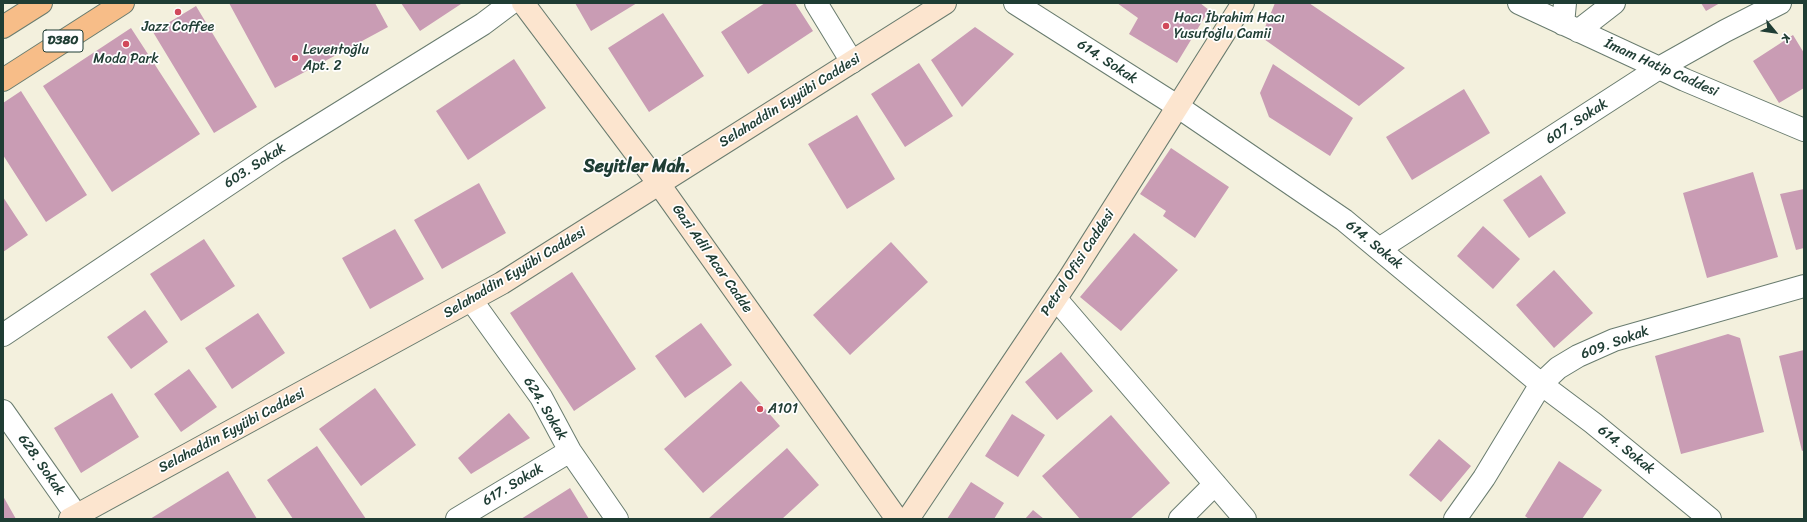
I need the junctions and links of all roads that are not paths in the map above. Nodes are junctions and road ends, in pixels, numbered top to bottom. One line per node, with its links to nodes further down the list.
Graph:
1 (41, 3): 13 (main road)
2 (123, 3): 16 (main road, D380)
3 (511, 3): 24 (street, 603. Sokak)
4 (523, 3): 19 (street, Gazi Adil Acar Cadde)
5 (816, 3): 14 (street)
6 (945, 3): 14 (street, Selahaddin Eyyübi Caddesi)
7 (1015, 3): 17 (street, 614. Sokak)
8 (1243, 3): 17 (street, Petrol Ofisi Caddesi)
9 (1519, 3): 12 (street, İmam Hatip Caddesi)
10 (1614, 3): 12 (street)
11 (1780, 3): 15 (street, 607. Sokak)
12 (1569, 19): 15 (street, İmam Hatip Caddesi)
13 (3, 27)
14 (852, 62): 19 (street, Selahaddin Eyyübi Caddesi)
15 (1659, 68): 18 (street, İmam Hatip Caddesi); 20 (street, 607. Sokak)
16 (3, 80)
17 (1177, 106): 20 (street, 614. Sokak); 22 (street, Petrol Ofisi Caddesi)
18 (1804, 130)
19 (659, 184): 23 (street, Selahaddin Eyyübi Caddesi); 33 (street, Gazi Adil Acar Cadde)
20 (1379, 249): 25 (street, 614. Sokak)
21 (1804, 286): 25 (street, 609. Sokak)
22 (1056, 299): 28 (street); 34 (street, Petrol Ofisi Caddesi)
23 (472, 301): 27 (street, 624. Sokak); 30 (street, Selahaddin Eyyübi Caddesi)
24 (3, 335)
25 (1541, 384): 29 (street, 614. Sokak); 37 (street, 609. Sokak)
26 (3, 411): 30 (street, 628. Sokak)
27 (570, 451): 31 (street, 617. Sokak); 32 (street, 624. Sokak)
28 (1215, 484): 35 (street); 36 (street)
29 (1704, 517)
30 (75, 518)
31 (457, 519)
32 (617, 519)
33 (897, 519)
34 (908, 519)
35 (1180, 519)
36 (1245, 519)
37 (1455, 519)

